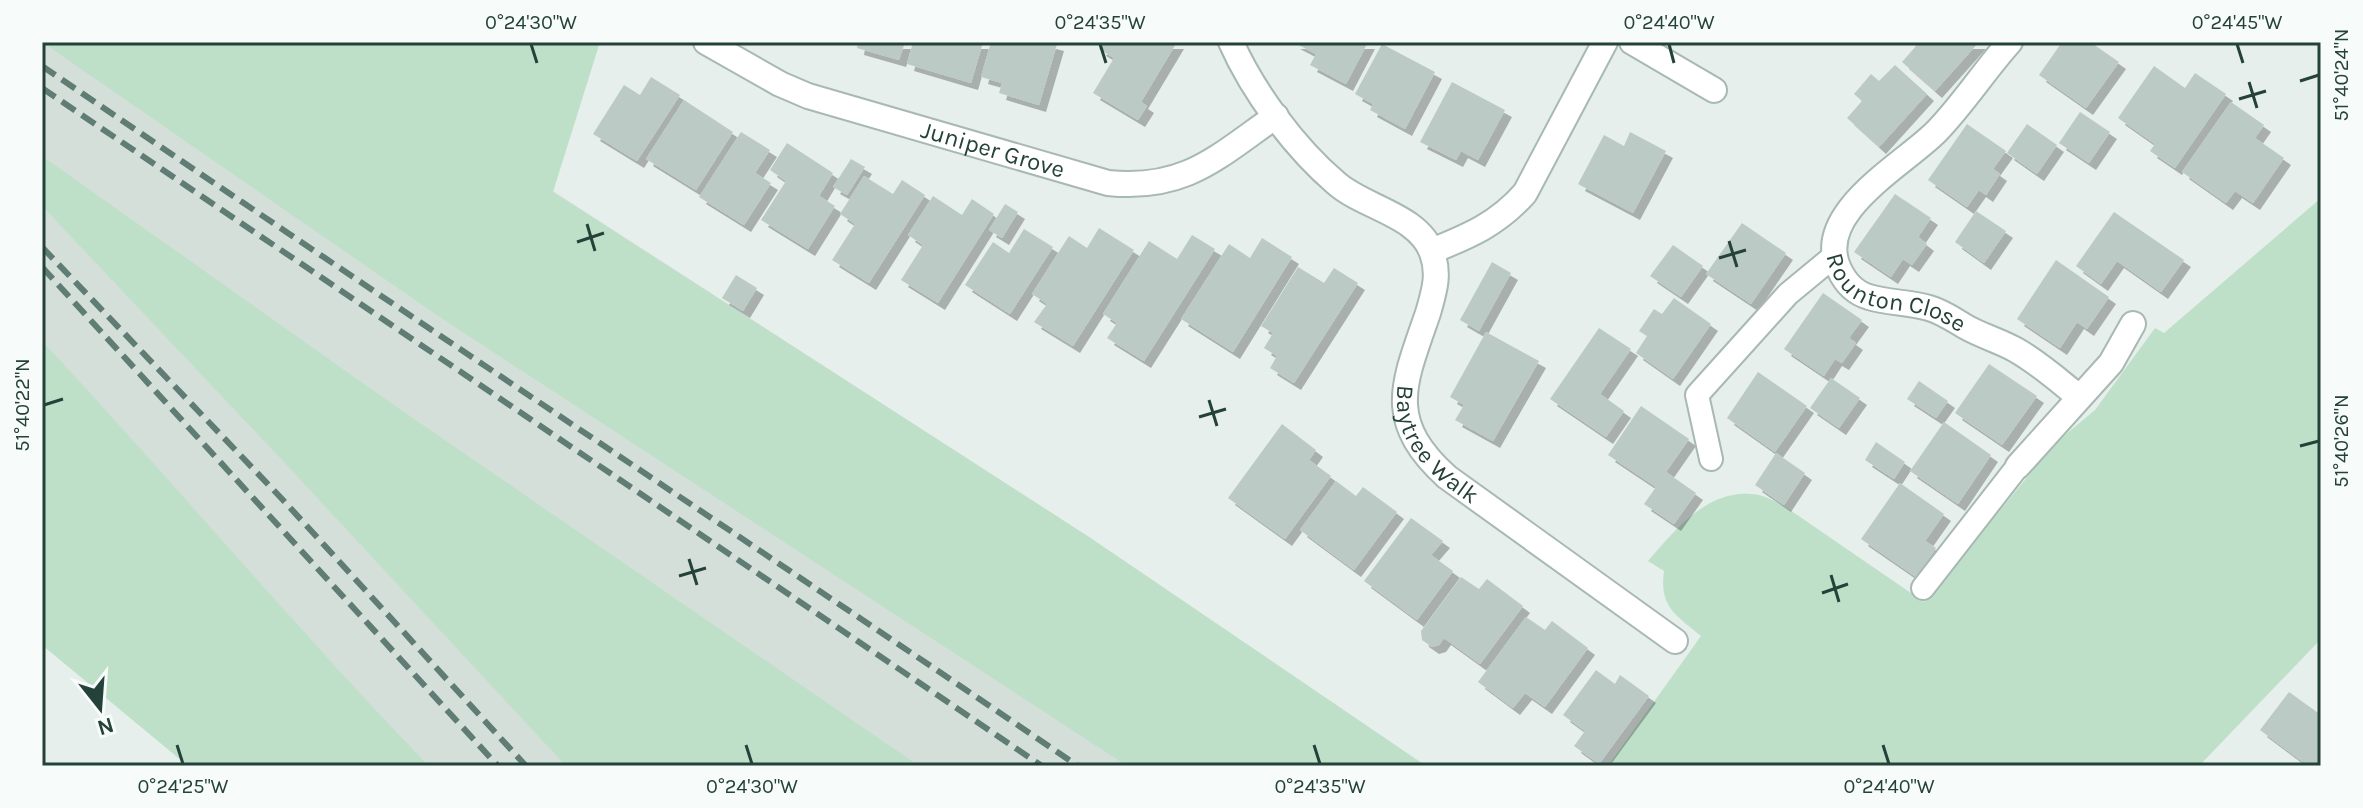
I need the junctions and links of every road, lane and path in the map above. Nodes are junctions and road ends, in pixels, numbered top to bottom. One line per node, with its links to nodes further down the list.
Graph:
1 (706, 42): 7 (street, Juniper Grove)
2 (1231, 42): 7 (street)
3 (1605, 42): 8 (street)
4 (1632, 42): 6 (street)
5 (2010, 42): 9 (street, Rounton Close)
6 (1714, 90)
7 (1276, 116): 8 (street)
8 (1432, 251): 15 (street, Baytree Walk)
9 (1834, 256): 11 (street, Rounton Close); 12 (lane)
10 (2133, 324): 11 (street)
11 (2079, 397): 13 (street)
12 (1711, 459)
13 (2018, 466): 14 (lane)
14 (1923, 588)
15 (1675, 641)

